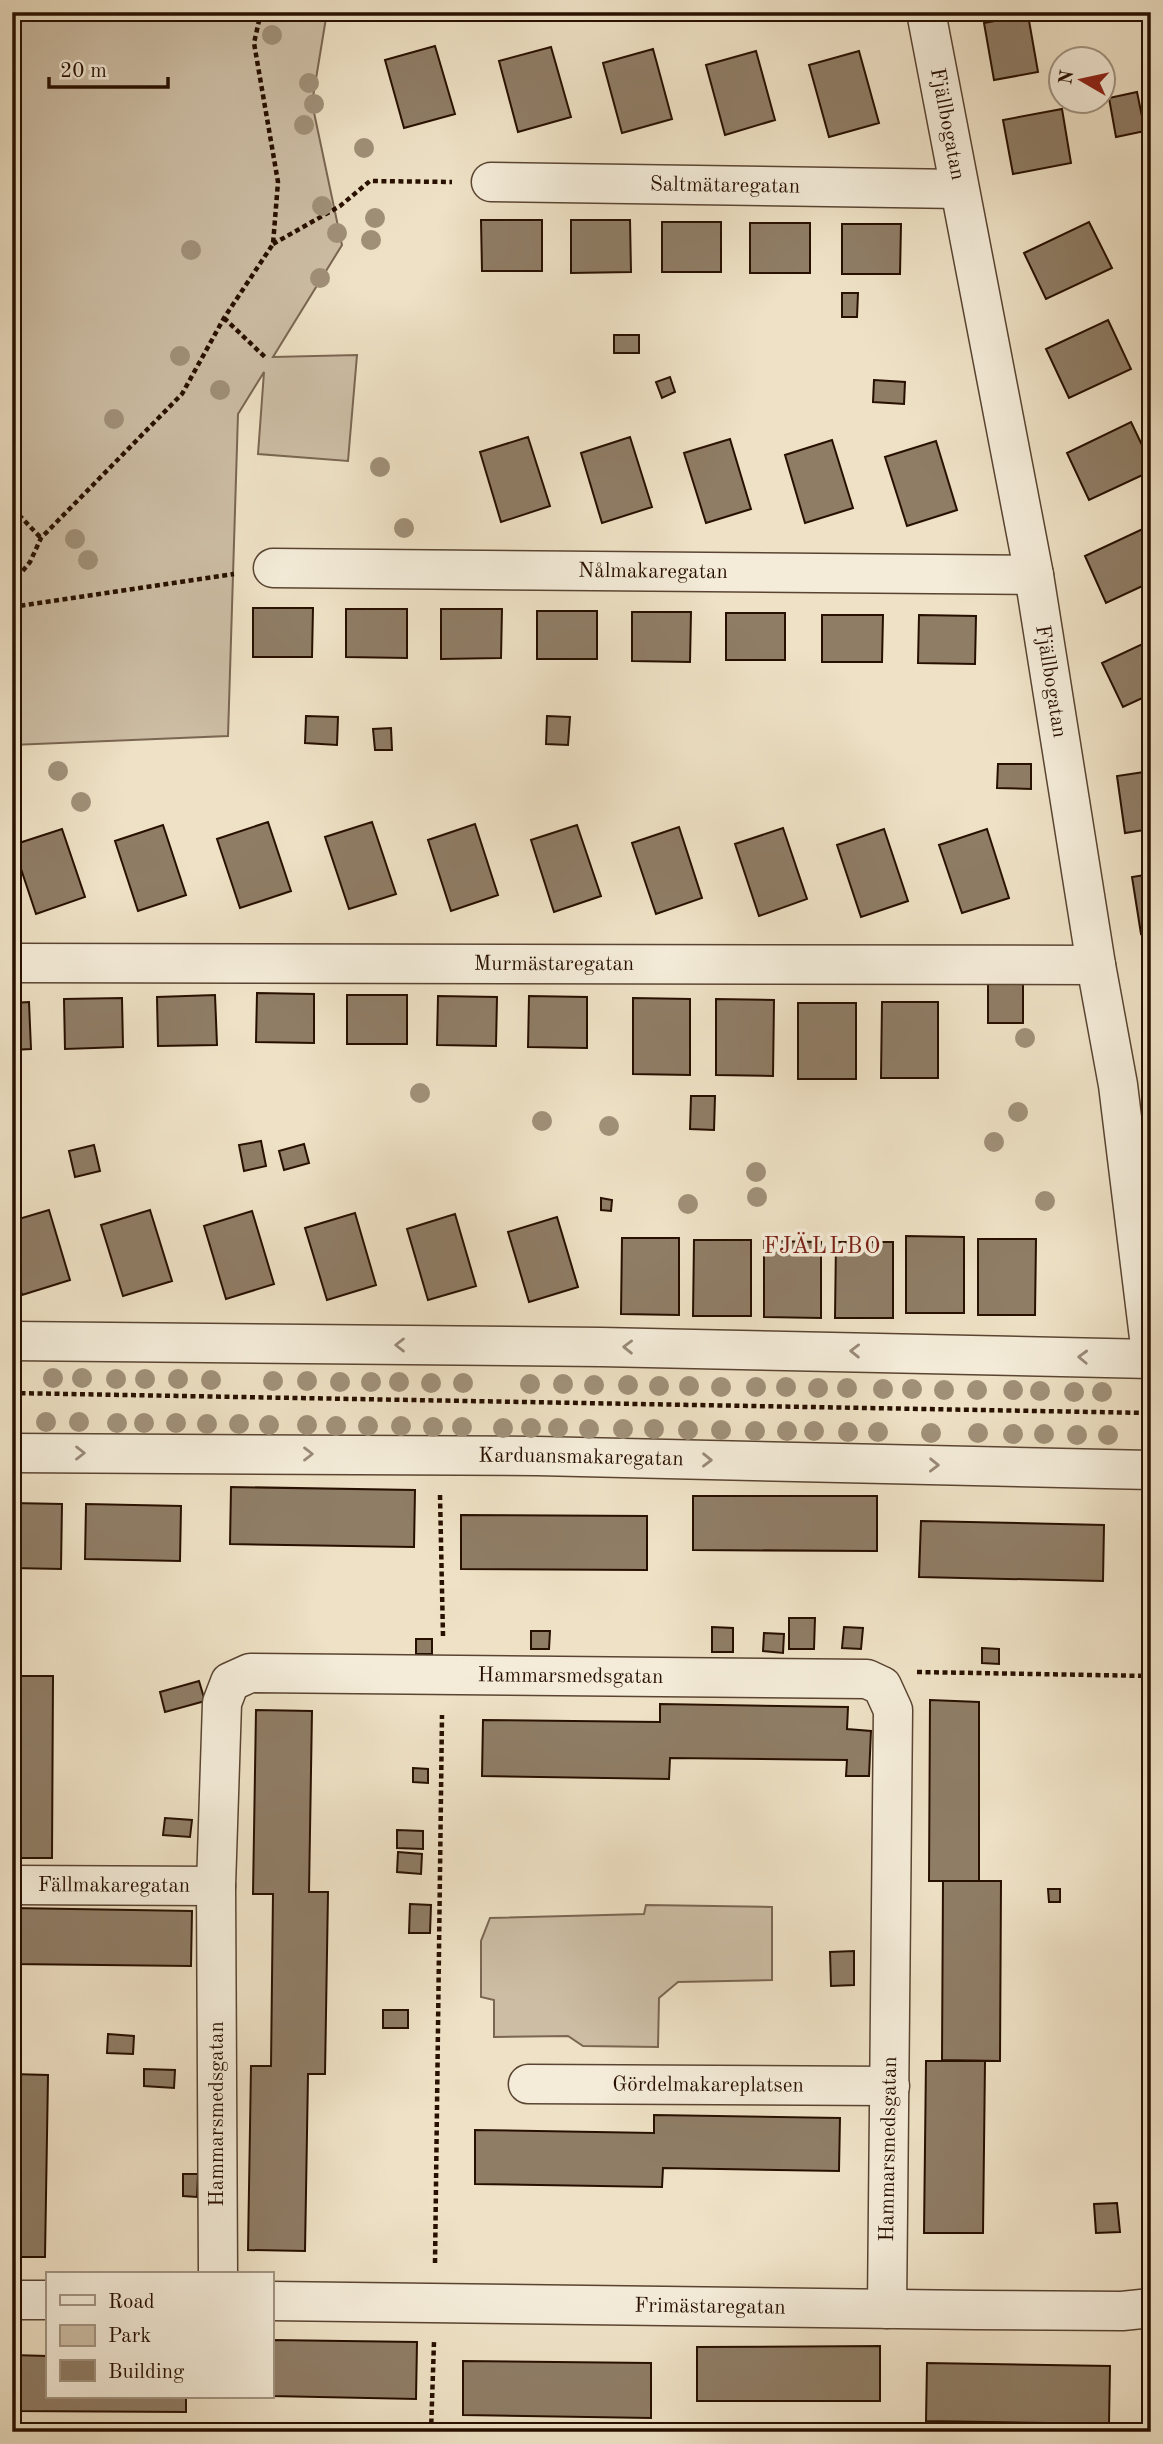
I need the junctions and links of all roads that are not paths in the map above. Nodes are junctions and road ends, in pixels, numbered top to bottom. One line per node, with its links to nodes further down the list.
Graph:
1 (926, 12): 3 (street, Fjällbogatan)
2 (491, 182): 3 (street, Saltmätaregatan)
3 (959, 189): 5 (street, Fjällbogatan)
4 (273, 568): 5 (street, Nålmakaregatan)
5 (1034, 575): 7 (street, Fjällbogatan)
6 (12, 963): 7 (street, Murmästaregatan)
7 (1096, 965): 9 (street, Fjällbogatan)
8 (12, 1341): 9 (street, one-way to 8)
9 (1151, 1357)
10 (12, 1453): 11 (street, Karduansmakaregatan, one-way to 11)
11 (1151, 1470)
12 (12, 1885): 13 (street, Fällmakaregatan)
13 (216, 1886): 15 (street, Hammarsmedsgatan); 16 (street, Hammarsmedsgatan)
14 (528, 2084): 15 (street, Gördelmakareplatsen)
15 (890, 2086): 21 (street, Hammarsmedsgatan)
16 (218, 2272)
17 (12, 2300): 18 (street)
18 (46, 2300)
19 (273, 2301): 21 (street, Frimästaregatan)
20 (1151, 2308): 21 (street, Frimästaregatan)
21 (887, 2309)

